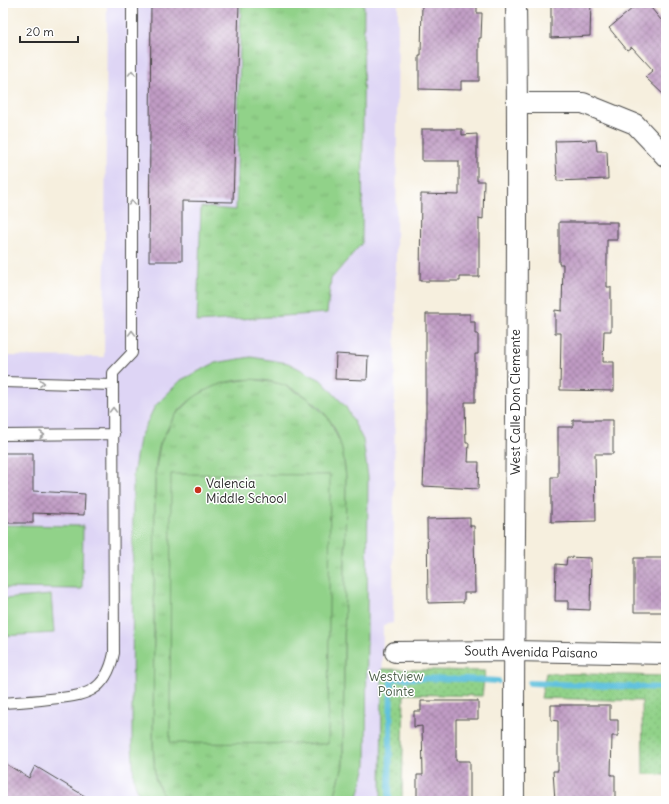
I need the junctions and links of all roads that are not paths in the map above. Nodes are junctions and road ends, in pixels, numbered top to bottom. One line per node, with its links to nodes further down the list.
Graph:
1 (132, 3): 6 (lane, one-way to 1)
2 (516, 3): 3 (street, West Calle Don Clemente)
3 (518, 103): 4 (street); 9 (street, West Calle Don Clemente)
4 (666, 157)
5 (3, 382): 6 (lane, one-way to 6)
6 (113, 385): 7 (lane, one-way to 6)
7 (114, 434): 8 (lane, one-way to 7); 12 (lane)
8 (3, 435)
9 (514, 651): 10 (street, South Avenida Paisano); 11 (street, South Avenida Paisano); 13 (street, West Calle Don Clemente)
10 (395, 652)
11 (666, 654)
12 (3, 703)
13 (514, 801)

